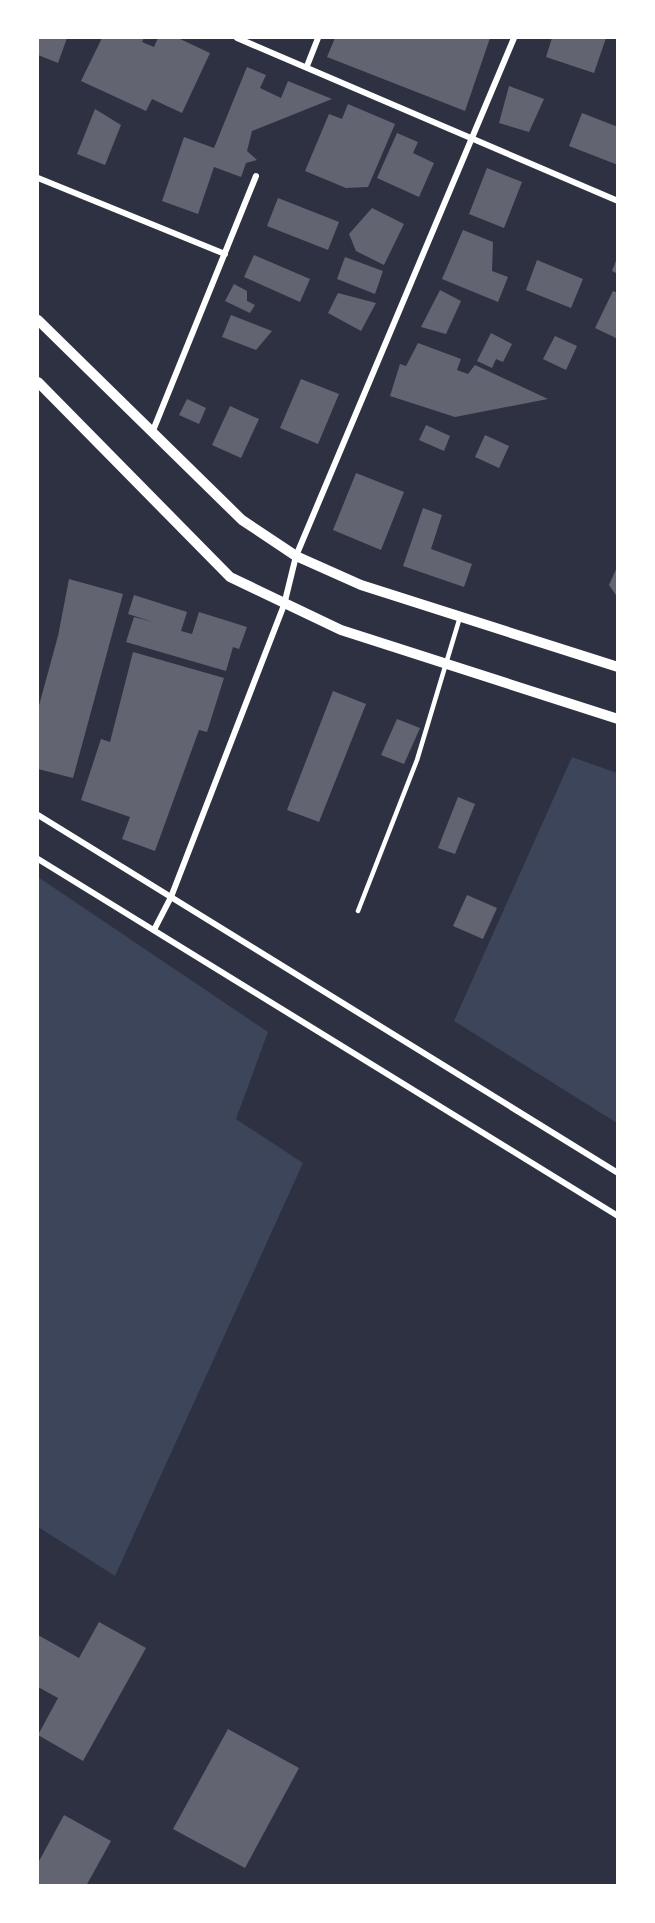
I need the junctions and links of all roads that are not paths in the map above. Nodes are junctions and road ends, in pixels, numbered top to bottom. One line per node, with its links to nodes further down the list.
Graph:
1 (237, 38): 4 (street)
2 (318, 38): 4 (street)
3 (514, 38): 5 (street)
4 (307, 66): 5 (street)
5 (472, 140): 8 (street); 13 (street)
6 (256, 176): 9 (street)
7 (38, 178): 9 (street)
8 (618, 201)
9 (225, 254): 12 (street)
10 (38, 320): 12 (street)
11 (38, 382): 14 (street)
12 (151, 434): 13 (street)
13 (296, 556): 14 (street); 15 (street)
14 (284, 605): 16 (street); 21 (street)
15 (460, 617): 16 (lane); 17 (street)
16 (445, 664): 18 (street); 22 (lane)
17 (618, 667)
18 (618, 719)
19 (38, 814): 21 (street)
20 (38, 859): 23 (street)
21 (171, 897): 23 (street); 24 (street)
22 (358, 910)
23 (154, 930): 25 (street)
24 (618, 1173)
25 (618, 1216)

